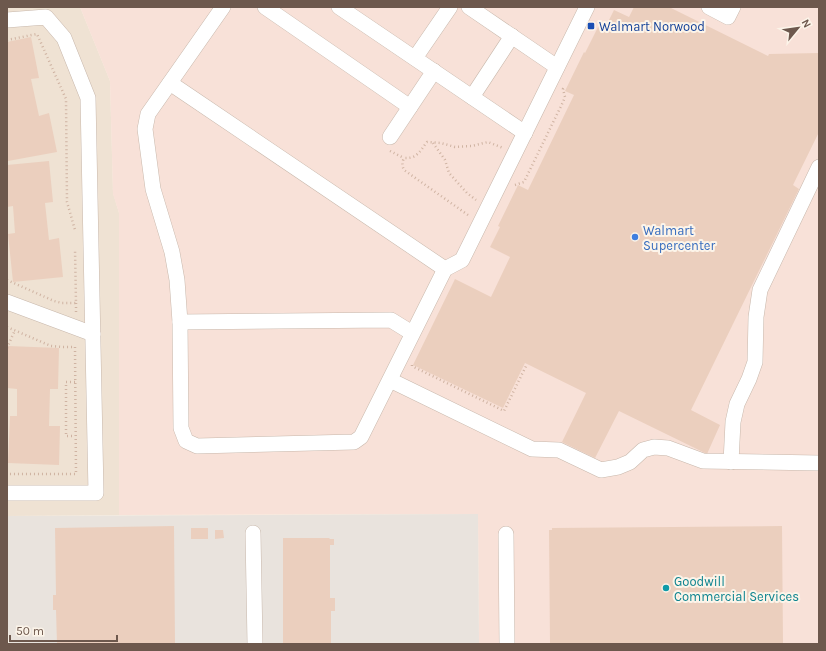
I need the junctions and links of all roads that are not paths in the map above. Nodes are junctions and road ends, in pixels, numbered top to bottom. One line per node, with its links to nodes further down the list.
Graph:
1 (223, 7): 14 (lane)
2 (265, 7): 16 (lane)
3 (340, 7): 11 (lane)
4 (450, 7): 11 (lane)
5 (469, 7): 10 (lane)
6 (587, 7): 12 (lane)
7 (709, 7): 8 (lane)
8 (733, 7)
9 (7, 20): 24 (lane)
10 (512, 36): 12 (lane); 15 (lane)
11 (415, 58): 13 (lane)
12 (557, 67): 17 (lane)
13 (434, 71): 15 (lane); 16 (lane)
14 (170, 83): 20 (lane); 22 (lane)
15 (472, 97): 17 (lane)
16 (410, 107): 18 (lane)
17 (524, 133): 20 (lane)
18 (390, 144)
19 (819, 166): 26 (lane)
20 (444, 269): 23 (lane)
21 (7, 302): 24 (lane)
22 (180, 322): 23 (lane); 25 (lane)
23 (412, 333): 25 (lane)
24 (93, 334): 28 (lane)
25 (390, 380): 26 (lane)
26 (731, 462): 27 (lane)
27 (819, 463)
28 (7, 493)
29 (253, 533): 31 (lane)
30 (506, 534): 32 (lane)
31 (255, 644)
32 (507, 644)

